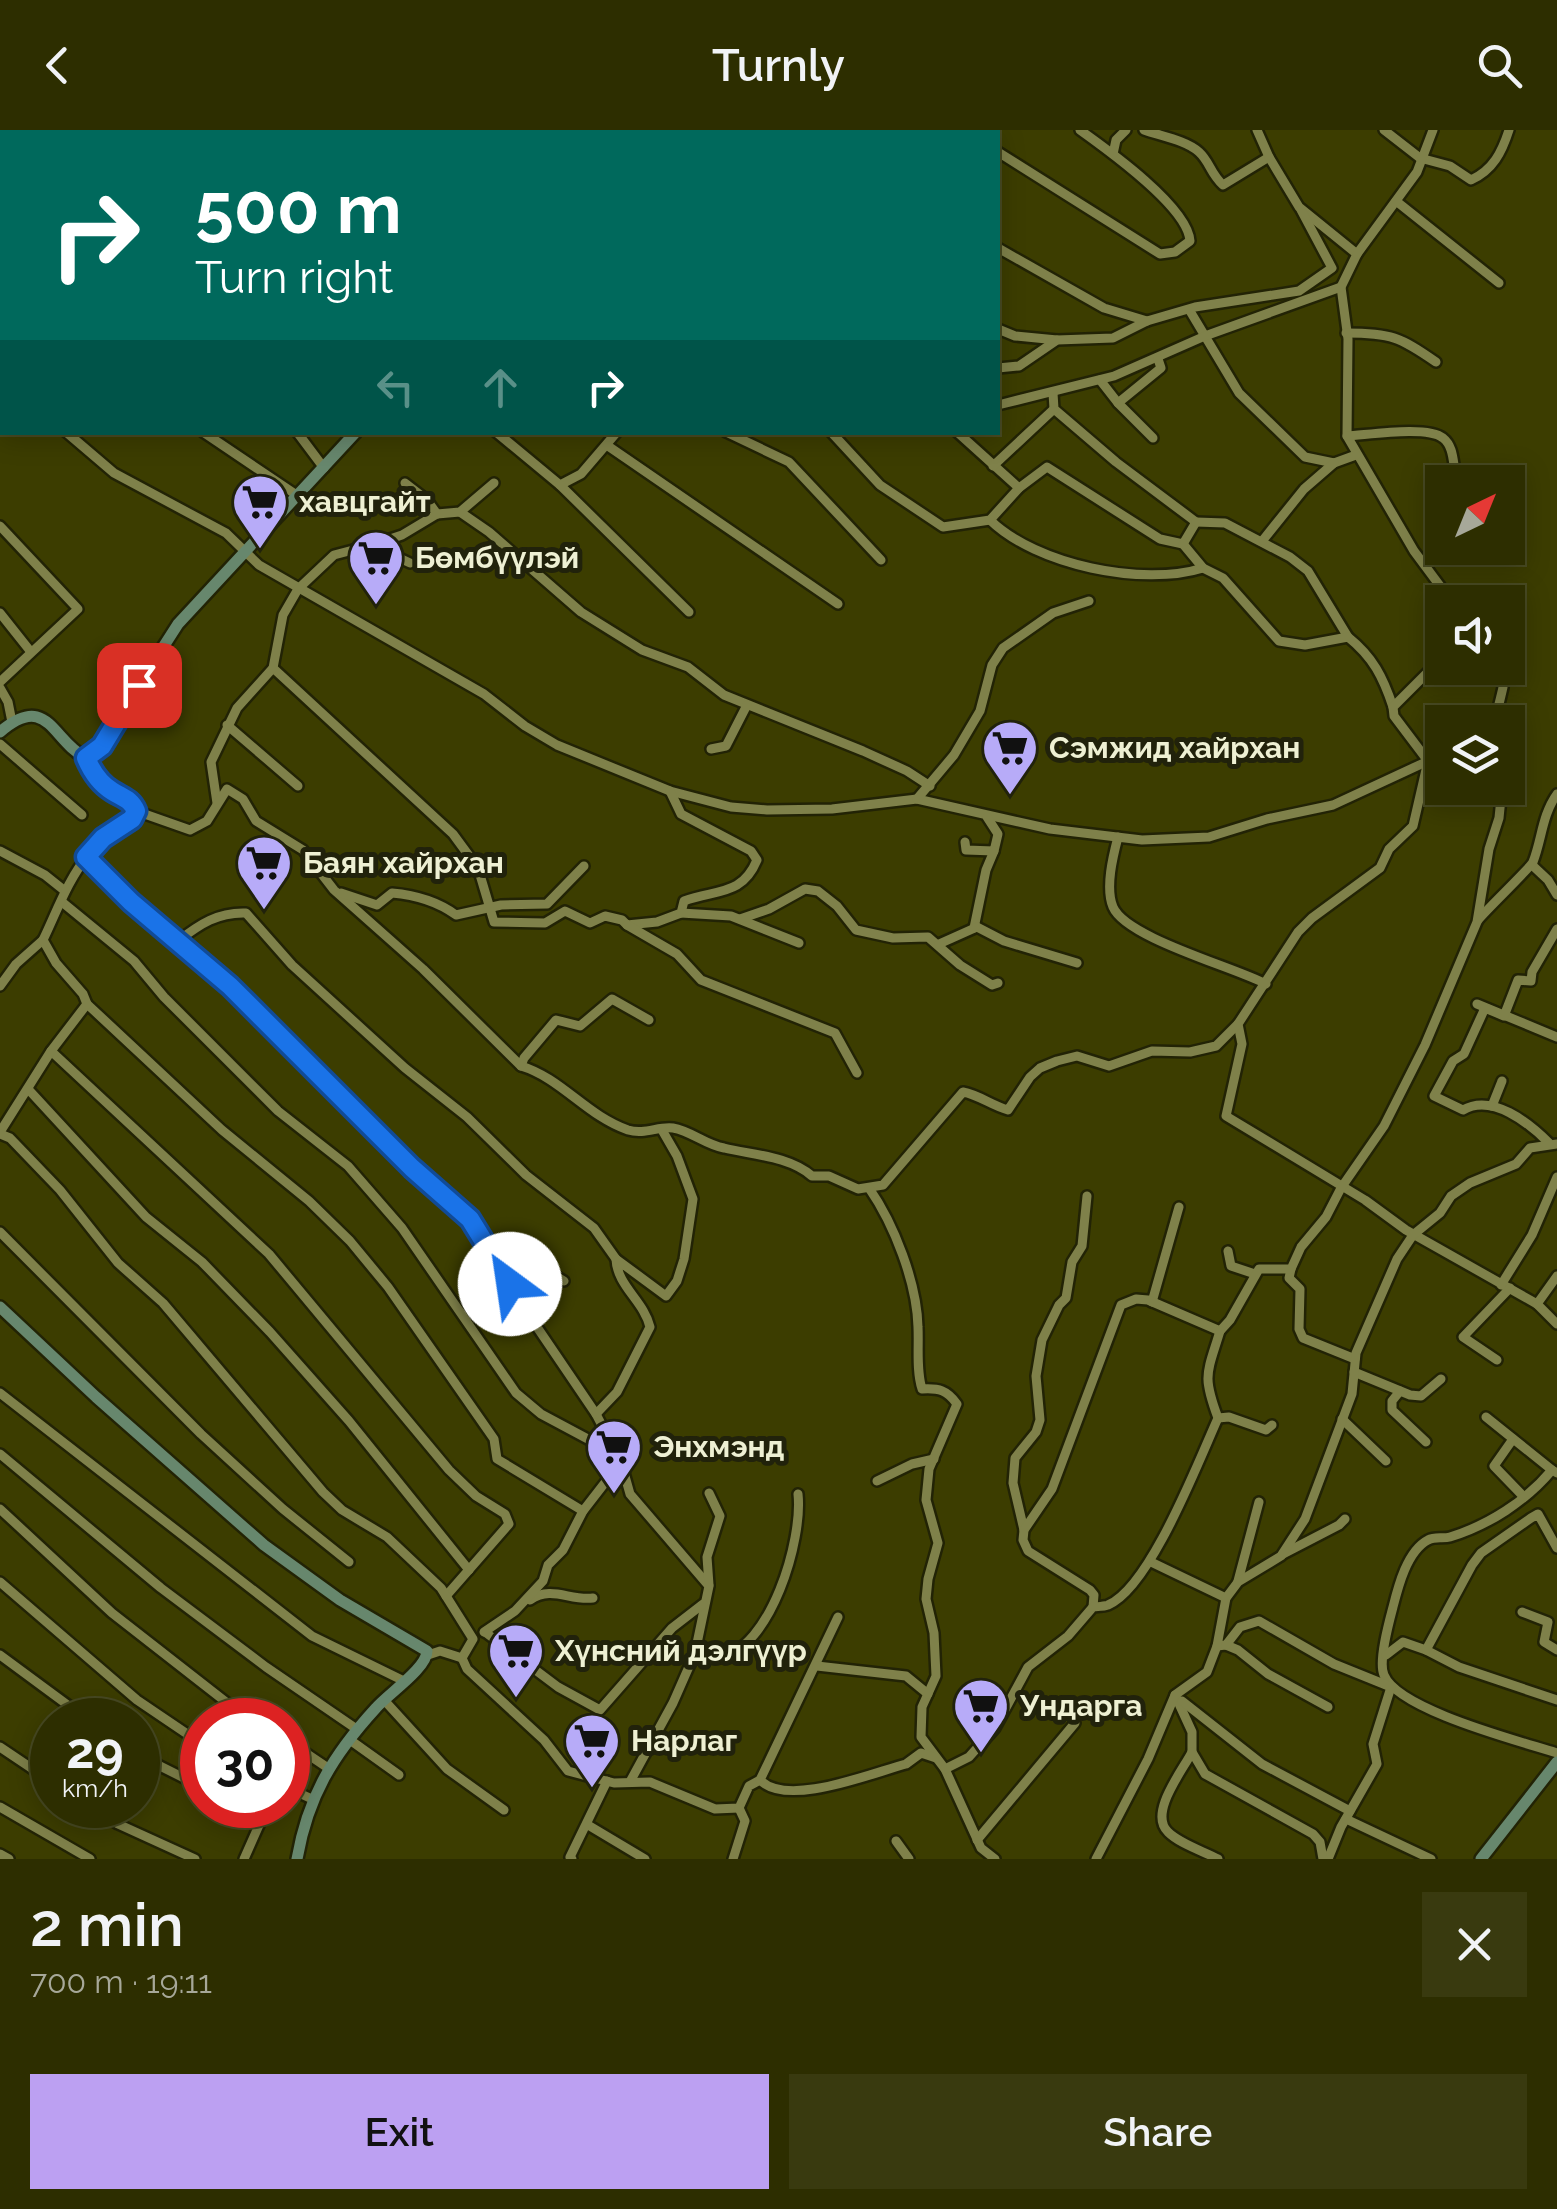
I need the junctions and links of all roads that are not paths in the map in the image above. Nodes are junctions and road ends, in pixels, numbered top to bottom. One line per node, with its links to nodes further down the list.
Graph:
1 (1080, 130): 9 (street)
2 (1126, 130): 9 (street)
3 (1144, 130): 10 (street)
4 (1256, 130): 10 (street)
5 (1384, 130): 11 (street)
6 (1432, 130): 11 (street)
7 (1509, 130): 11 (street)
8 (1000, 153): 9 (street)
9 (1112, 154)
10 (1269, 157): 13 (street)
11 (1420, 158): 12 (street)
12 (1396, 202): 15 (street); 16 (street)
13 (1300, 207): 15 (street); 18 (street)
14 (1000, 249): 19 (street)
15 (1357, 254): 17 (street)
16 (1499, 284)
17 (1341, 287): 21 (street); 22 (street)
18 (1190, 310): 19 (street); 22 (street)
19 (1147, 321): 23 (street)
20 (1000, 330): 23 (street)
21 (1346, 332): 25 (street); 41 (street)
22 (1205, 336): 24 (street); 45 (street)
23 (1057, 340): 26 (street)
24 (1158, 359): 27 (street); 29 (street)
25 (1436, 362)
26 (1000, 368)
27 (1100, 380): 28 (street); 29 (street)
28 (1053, 393): 30 (street); 31 (street)
29 (1118, 402): 42 (street)
30 (1000, 404)
31 (1054, 409): 47 (street); 57 (street)
32 (70, 435): 62 (street)
33 (208, 435): 53 (street)
34 (299, 435): 48 (street)
35 (353, 435): 48 (street)
36 (504, 435): 51 (street)
37 (615, 435): 43 (street)
38 (732, 435): 63 (street)
39 (835, 435): 56 (street)
40 (960, 435): 47 (street)
41 (1347, 436): 44 (street); 46 (street)
42 (1154, 438)
43 (608, 446): 51 (street); 69 (street)
44 (1356, 456): 45 (street); 66 (street)
45 (1334, 463): 59 (street)
46 (1453, 465)
47 (993, 466): 52 (street)
48 (324, 468): 53 (street)
49 (494, 482): 54 (street)
50 (404, 483): 55 (street)
51 (560, 484): 71 (street)
52 (1019, 488): 56 (street); 61 (street)
53 (298, 496): 62 (street)
54 (460, 512): 55 (street); 77 (street)
55 (437, 514): 60 (street)
56 (990, 520): 65 (street)
57 (1196, 522): 59 (street); 61 (street)
58 (0, 526): 73 (street)
59 (1264, 540): 72 (street)
60 (372, 544): 64 (street); 67 (street)
61 (1182, 544): 65 (street)
62 (247, 552): 67 (street); 85 (street)
63 (881, 560)
64 (410, 563)
65 (1203, 568): 72 (street)
66 (1438, 585)
67 (298, 589): 74 (street); 90 (street)
68 (1089, 601): 89 (street)
69 (838, 604)
70 (0, 612): 73 (street)
71 (689, 612)
72 (1348, 636): 78 (street)
73 (30, 652): 76 (street)
74 (273, 668): 80 (street); 108 (street)
75 (1425, 675): 78 (street)
76 (0, 685): 79 (street)
77 (746, 705): 83 (street); 89 (street)
78 (1393, 708): 84 (street)
79 (12, 722): 81 (street); 85 (street)
80 (227, 724): 88 (street); 93 (street)
81 (0, 732)
82 (0, 744): 96 (street)
83 (711, 749)
84 (1425, 757)
85 (86, 758): 95 (street)
86 (1425, 762): 98 (street)
87 (1425, 771): 121 (street)
88 (298, 786)
89 (930, 786): 92 (street)
90 (670, 791): 92 (street); 109 (street)
91 (1557, 794): 103 (street)
92 (917, 799): 97 (street)
93 (217, 803): 95 (street); 105 (street)
94 (1500, 805): 111 (street)
95 (136, 811): 102 (street)
96 (82, 815)
97 (988, 817): 98 (street); 101 (street)
98 (1118, 837): 121 (street)
99 (965, 842): 101 (street)
100 (0, 851): 107 (street)
101 (994, 851): 113 (street)
102 (86, 857): 107 (street); 116 (street)
103 (1532, 865): 106 (street); 111 (street)
104 (584, 866): 108 (street)
105 (334, 890): 108 (street); 129 (street)
106 (1557, 895)
107 (64, 896): 115 (street); 171 (street)
108 (488, 908): 112 (street)
109 (682, 912): 110 (street); 112 (street)
110 (740, 919): 117 (street); 118 (street)
111 (1476, 922): 139 (street)
112 (628, 925): 130 (street)
113 (974, 928): 118 (street); 119 (street)
114 (1557, 929): 124 (street)
115 (43, 940): 122 (street); 123 (street)
116 (178, 941): 145 (street); 150 (street)
117 (799, 942)
118 (939, 944): 120 (street)
119 (1077, 963)
120 (998, 984)
121 (1266, 984): 126 (street)
122 (0, 986)
123 (87, 1004): 128 (street); 181 (street)
124 (1481, 1006): 127 (street); 133 (street)
125 (649, 1020): 129 (street)
126 (1238, 1024): 138 (street); 139 (street)
127 (1557, 1038)
128 (52, 1052): 132 (street); 188 (street)
129 (521, 1066): 134 (street)
130 (857, 1072)
131 (1502, 1082): 133 (street)
132 (28, 1089): 135 (street); 188 (street)
133 (1492, 1106): 136 (street)
134 (662, 1130): 138 (street); 145 (street)
135 (0, 1133): 192 (street)
136 (1553, 1144): 143 (street)
137 (1557, 1177): 151 (street)
138 (868, 1188): 172 (street)
139 (1341, 1188): 143 (street); 146 (street)
140 (1088, 1196): 183 (street)
141 (1179, 1206): 152 (street)
142 (0, 1232): 186 (street)
143 (1414, 1234): 151 (street); 157 (street)
144 (1228, 1251): 147 (street)
145 (616, 1258): 163 (street)
146 (1291, 1269): 147 (street); 157 (street)
147 (1256, 1274): 156 (street)
148 (1557, 1276): 153 (street)
149 (564, 1281): 150 (street)
150 (510, 1284): 163 (street)
151 (1505, 1286): 153 (street); 158 (street)
152 (1152, 1302): 156 (street); 183 (street)
153 (1537, 1304): 155 (street)
154 (0, 1308): 207 (street)
155 (1557, 1324)
156 (1220, 1331): 165 (street)
157 (1356, 1359): 159 (street)
158 (1497, 1360)
159 (1354, 1372): 161 (street); 166 (street)
160 (1442, 1379): 161 (street)
161 (1400, 1391): 169 (street)
162 (0, 1393): 211 (street)
163 (596, 1414): 171 (street)
164 (1486, 1417): 168 (street)
165 (1218, 1418): 167 (street); 187 (street)
166 (1342, 1418): 173 (street); 185 (street)
167 (1272, 1426)
168 (1514, 1439): 174 (street); 178 (street)
169 (1426, 1442)
170 (0, 1454): 222 (street)
171 (619, 1458): 181 (street); 191 (street)
172 (934, 1459): 175 (street); 213 (street)
173 (1386, 1461)
174 (1555, 1472): 178 (street)
175 (877, 1481)
176 (709, 1493): 191 (street)
177 (798, 1494): 205 (street)
178 (1524, 1498): 208 (street)
179 (1259, 1502): 190 (street)
180 (0, 1509): 216 (street)
181 (583, 1512): 197 (street)
182 (1345, 1519): 185 (street)
183 (1024, 1530): 196 (street)
184 (1557, 1548): 203 (street)
185 (1281, 1556): 190 (street)
186 (349, 1562)
187 (1151, 1562): 194 (street); 196 (street)
188 (469, 1570): 192 (street)
189 (0, 1582): 221 (street)
190 (1237, 1584): 194 (street)
191 (709, 1586): 195 (street)
192 (446, 1596): 201 (street)
193 (594, 1598): 197 (street)
194 (1226, 1598): 202 (street)
195 (705, 1602): 200 (street); 205 (street)
196 (1093, 1607): 231 (street)
197 (515, 1610): 200 (street)
198 (1522, 1612): 204 (street)
199 (838, 1617): 210 (street)
200 (485, 1632): 201 (street)
201 (473, 1639): 209 (street)
202 (1222, 1646): 212 (street); 214 (street); 219 (street)
203 (1426, 1650): 208 (street); 218 (street)
204 (1557, 1650)
205 (695, 1653): 233 (street)
206 (0, 1655): 215 (street)
207 (428, 1655): 209 (street); 211 (street)
208 (1384, 1657): 212 (street)
209 (462, 1658): 235 (street)
210 (817, 1666): 213 (street); 234 (street)
211 (404, 1681): 217 (street)
212 (1391, 1688): 225 (street); 240 (street)
213 (928, 1694): 227 (street)
214 (1175, 1695): 224 (street); 240 (street); 258 (street)
215 (58, 1698)
216 (221, 1698)
217 (384, 1700): 222 (street); 239 (street)
218 (1557, 1700)
219 (1328, 1706)
220 (1075, 1723): 244 (street)
221 (180, 1729)
222 (354, 1735): 230 (street); 232 (street)
223 (0, 1747): 229 (street)
224 (1192, 1752): 247 (street); 259 (street)
225 (1557, 1753)
226 (310, 1756): 230 (street)
227 (936, 1758): 231 (street); 234 (street)
228 (1557, 1762): 261 (street)
229 (30, 1767)
230 (328, 1768): 236 (street)
231 (944, 1769): 244 (street)
232 (399, 1775)
233 (631, 1780): 235 (street); 238 (street)
234 (760, 1780): 238 (street)
235 (607, 1781): 241 (street)
236 (312, 1799): 252 (street)
237 (0, 1807): 249 (street)
238 (739, 1808): 255 (street)
239 (504, 1810)
240 (1348, 1815): 247 (street); 260 (street)
241 (588, 1825): 253 (street); 254 (street)
242 (127, 1828): 250 (street)
243 (258, 1828): 251 (street)
244 (978, 1840): 257 (street)
245 (896, 1841): 256 (street)
246 (0, 1854): 248 (street)
247 (1329, 1858)
248 (9, 1859)
249 (90, 1859)
250 (195, 1859)
251 (244, 1859)
252 (297, 1859)
253 (572, 1859)
254 (645, 1859)
255 (732, 1859)
256 (909, 1859)
257 (995, 1859)
258 (1096, 1859)
259 (1218, 1859)
260 (1431, 1859)
261 (1481, 1859)

